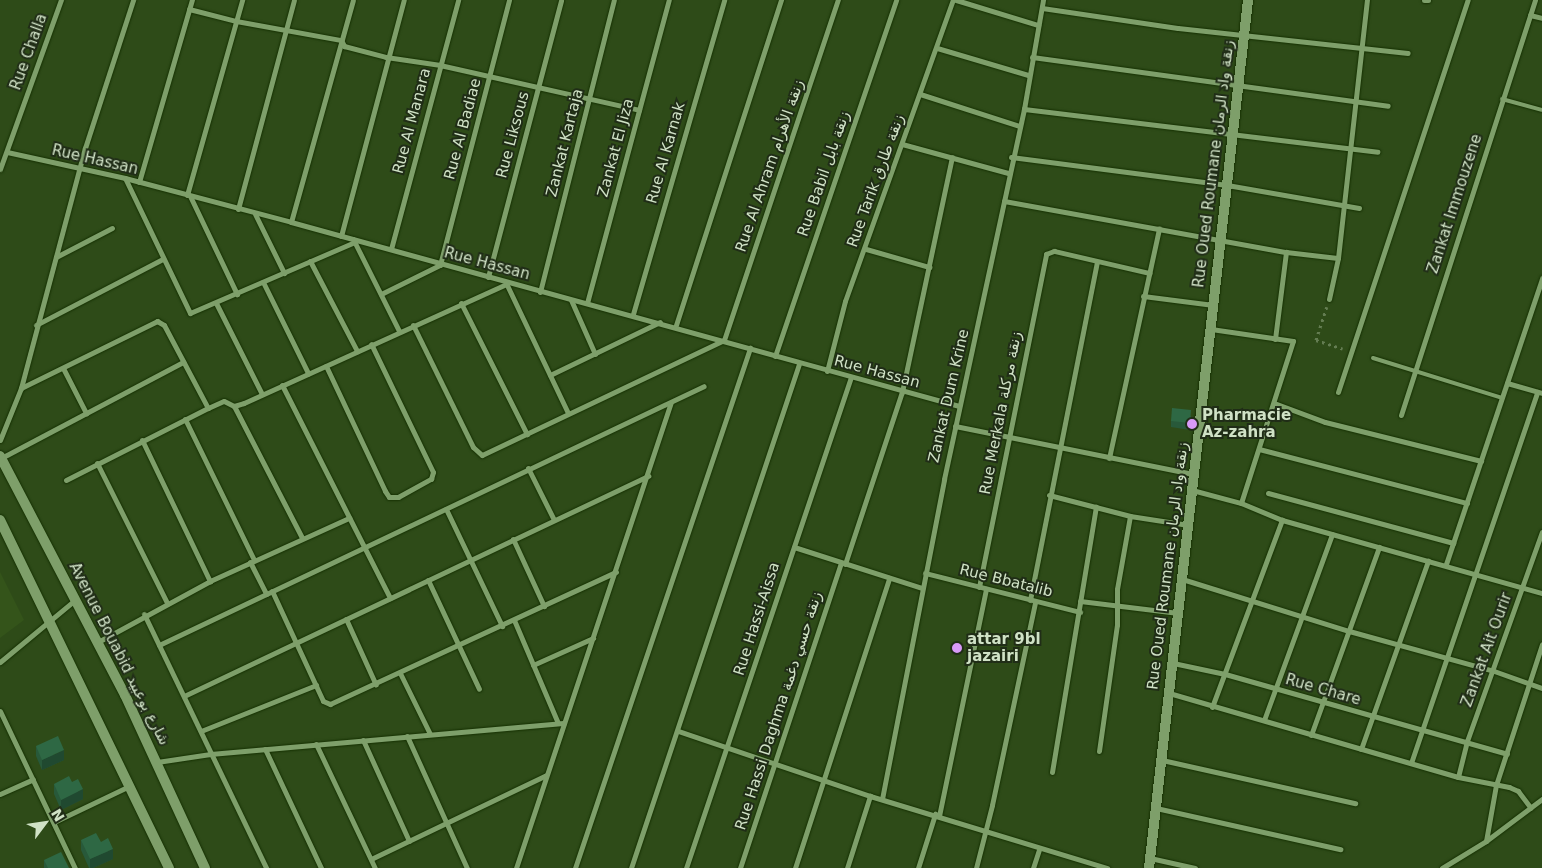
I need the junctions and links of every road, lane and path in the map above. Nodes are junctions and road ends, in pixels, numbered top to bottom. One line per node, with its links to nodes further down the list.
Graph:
1 (61, 0): 56 (street, Rue Challa)
2 (133, 0): 61 (street)
3 (192, 0): 26 (street)
4 (242, 0): 29 (street)
5 (294, 0): 31 (street)
6 (353, 0): 33 (street)
7 (404, 0): 37 (street)
8 (458, 0): 39 (street, Rue Al Manara)
9 (510, 0): 41 (street, Rue Al Badiae)
10 (561, 0): 43 (street, Rue Liksous)
11 (614, 0): 45 (street, Zankat Kartaja)
12 (669, 0): 50 (street, Zankat El Jiza)
13 (724, 0): 104 (street, Rue Al Karnak)
14 (781, 0): 108 (street)
15 (838, 0): 112 (street, Rue Al Ahram زنقة الأهرام)
16 (896, 0): 118 (street, Rue Babil زنقة بابل)
17 (955, 0): 30 (street); 34 (street, Rue Tarik زنقة طارق)
18 (1043, 0): 25 (street, Zankat Dum Krine)
19 (1248, 0): 32 (street, Rue Oued Roumane زنقة واد الرمان)
20 (1367, 0): 35 (street)
21 (1424, 0): 22 (street)
22 (1428, 0)
23 (1468, 0): 116 (street)
24 (1534, 0): 27 (street, Zankat Immouzene)
25 (1042, 8): 30 (street, Zankat Dum Krine); 32 (street)
26 (189, 9): 29 (street); 64 (street)
27 (1530, 15): 28 (street); 46 (street, Zankat Immouzene)
28 (1542, 18)
29 (236, 21): 31 (street); 66 (street)
30 (1038, 25): 38 (street, Zankat Dum Krine)
31 (285, 28): 33 (street); 70 (street)
32 (1244, 35): 35 (street); 42 (street, Rue Oued Roumane زنقة واد الرمان)
33 (342, 40): 37 (street); 72 (street)
34 (937, 48): 40 (street); 44 (street, Rue Tarik زنقة طارق)
35 (1361, 48): 36 (street); 47 (street)
36 (1408, 53)
37 (386, 57): 39 (street); 75 (street)
38 (1032, 57): 40 (street, Zankat Dum Krine); 42 (street)
39 (440, 65): 41 (street); 78 (street, Rue Al Manara)
40 (1028, 75): 49 (street, Zankat Dum Krine)
41 (490, 78): 43 (street); 86 (street, Rue Al Badiae)
42 (1238, 86): 47 (street); 53 (street, Rue Oued Roumane زنقة واد الرمان)
43 (538, 87): 45 (street); 90 (street, Rue Liksous)
44 (920, 94): 52 (street); 54 (street, Rue Tarik زنقة طارق)
45 (589, 97): 50 (street); 94 (street, Zankat Kartaja)
46 (1502, 99): 51 (lane); 124 (street, Zankat Immouzene)
47 (1354, 100): 48 (street); 55 (street)
48 (1388, 106)
49 (1024, 109): 52 (street, Zankat Dum Krine); 53 (street)
50 (639, 110): 102 (street, Zankat El Jiza)
51 (1542, 110)
52 (1019, 126): 59 (street, Zankat Dum Krine)
53 (1233, 135): 55 (street); 65 (street, Rue Oued Roumane زنقة واد الرمان)
54 (902, 144): 58 (street); 79 (street, Rue Tarik زنقة طارق)
55 (1349, 149): 57 (street); 68 (street)
56 (7, 152): 60 (street, Rue Challa); 61 (street, Rue Hassan)
57 (1377, 152)
58 (952, 157): 62 (street); 87 (street, Rue Hassi Daghma زنقة حسي دغمة)
59 (1011, 157): 62 (street, Zankat Dum Krine); 65 (street)
60 (0, 169)
61 (78, 170): 63 (street, Rue Hassan); 81 (street)
62 (1008, 173): 67 (street, Zankat Dum Krine)
63 (125, 178): 64 (street, Rue Hassan); 83 (street)
64 (139, 182): 66 (street, Rue Hassan)
65 (1227, 185): 68 (street); 77 (street, Rue Oued Roumane زنقة واد الرمان)
66 (188, 195): 70 (street, Rue Hassan); 95 (street)
67 (1004, 201): 74 (street); 141 (street, Zankat Dum Krine)
68 (1344, 205): 69 (street); 82 (street)
69 (1359, 208)
70 (238, 210): 71 (street, Rue Hassan)
71 (255, 214): 72 (street, Rue Hassan); 88 (street)
72 (291, 222): 75 (street, Rue Hassan)
73 (112, 228): 81 (street)
74 (1158, 228): 77 (street); 89 (street)
75 (341, 236): 76 (street, Rue Hassan)
76 (353, 240): 78 (street, Rue Hassan); 84 (street); 96 (street)
77 (1221, 240): 80 (street); 103 (street, Rue Oued Roumane زنقة واد الرمان)
78 (391, 249): 86 (street, Rue Hassan)
79 (866, 249): 87 (street); 125 (street, Rue Tarik زنقة طارق)
80 (1286, 252): 82 (street); 111 (street)
81 (56, 257): 106 (street)
82 (1338, 258): 98 (street)
83 (162, 259): 100 (street); 106 (street)
84 (310, 261): 88 (street); 115 (street)
85 (1097, 263): 89 (street); 149 (street, Rue Merkala زنقة مركلة); 153 (street)
86 (440, 265): 90 (street, Rue Hassan); 96 (street)
87 (929, 267): 133 (street, Rue Hassi Daghma زنقة حسي دغمة)
88 (284, 273): 92 (street)
89 (1150, 273): 97 (street)
90 (488, 277): 93 (street, Rue Hassan)
91 (1542, 278): 129 (street)
92 (263, 282): 95 (street); 126 (street)
93 (506, 283): 94 (street, Rue Hassan); 101 (street); 127 (street)
94 (540, 292): 99 (street, Rue Hassan)
95 (237, 294): 100 (street)
96 (382, 294): 110 (street)
97 (1143, 296): 103 (street); 155 (street)
98 (1329, 299): 116 (path)
99 (571, 300): 102 (street, Rue Hassan); 117 (street)
100 (216, 303): 136 (street)
101 (462, 303): 107 (street); 148 (street)
102 (587, 303): 104 (street, Rue Hassan)
103 (1213, 305): 109 (street, Rue Oued Roumane زنقة واد الرمان)
104 (633, 314): 105 (street, Rue Hassan)
105 (660, 322): 108 (street, Rue Hassan); 117 (street)
106 (36, 325): 132 (street)
107 (413, 325): 110 (street); 148 (street)
108 (676, 325): 112 (street, Rue Hassan)
109 (1211, 329): 111 (street); 159 (street, Rue Oued Roumane زنقة واد الرمان)
110 (399, 331): 113 (street)
111 (1275, 338): 139 (street)
112 (724, 340): 114 (street, Rue Hassan); 144 (street)
113 (371, 344): 115 (street); 122 (street)
114 (750, 348): 118 (street, Rue Hassan); 298 (street)
115 (357, 351): 122 (street)
116 (1351, 351): 134 (street)
117 (595, 354): 127 (street)
118 (775, 356): 121 (street, Rue Hassan)
119 (1373, 358): 124 (lane)
120 (183, 362): 123 (street); 142 (street); 143 (street)
121 (799, 364): 125 (street, Rue Hassan); 248 (street)
122 (326, 366): 126 (street)
123 (63, 368): 132 (street); 143 (street)
124 (1414, 369): 137 (lane); 145 (street, Zankat Immouzene)
125 (828, 371): 128 (street, Rue Hassan)
126 (308, 373): 130 (street)
127 (550, 375): 144 (street)
128 (851, 377): 133 (street, Rue Hassan); 180 (street, Rue Hassi-Aissa)
129 (1507, 382): 135 (street); 137 (street)
130 (282, 385): 136 (street); 170 (street)
131 (704, 386): 138 (street)
132 (21, 388): 150 (street)
133 (902, 392): 141 (street, Rue Hassan); 186 (street, Rue Hassi Daghma زنقة حسي دغمة)
134 (1338, 392)
135 (1540, 392): 190 (street)
136 (262, 394): 140 (street)
137 (1502, 398): 156 (street)
138 (671, 403): 158 (street); 160 (street)
139 (1274, 403): 152 (street); 156 (street)
140 (234, 406): 142 (street); 177 (street)
141 (959, 406): 147 (street, Zankat Dum Krine)
142 (208, 408): 146 (street)
143 (86, 413): 154 (street)
144 (568, 413): 148 (street)
145 (1401, 415)
146 (185, 419): 151 (street); 184 (street)
147 (955, 426): 149 (street); 189 (street, Zankat Dum Krine)
148 (527, 434)
149 (1008, 438): 153 (street); 196 (street, Rue Merkala زنقة مركلة)
150 (0, 440)
151 (142, 440): 157 (street); 194 (street)
152 (1259, 448): 165 (street); 166 (street)
153 (1058, 449): 155 (street); 164 (street)
154 (0, 457): 203 (street, Avenue Bouabid شارع بوعبيد)
155 (1110, 458): 159 (street)
156 (1481, 461): 166 (street)
157 (96, 463): 161 (street); 207 (street)
158 (528, 468): 168 (street); 172 (street)
159 (1194, 474): 162 (street, Rue Oued Roumane زنقة واد الرمان)
160 (648, 476): 172 (street); 188 (street)
161 (66, 480)
162 (1192, 490): 165 (street); 174 (street, Rue Oued Roumane زنقة واد الرمان)
163 (1268, 493): 179 (street)
164 (1049, 495): 167 (street); 205 (street)
165 (1241, 503): 173 (street)
166 (1467, 503): 179 (street)
167 (1096, 507): 169 (street); 206 (street)
168 (446, 509): 181 (street); 183 (street)
169 (1130, 516): 174 (street); 209 (street)
170 (349, 518): 177 (street); 181 (street)
171 (0, 520): 216 (street)
172 (554, 520): 178 (street)
173 (1282, 520): 176 (street); 204 (street)
174 (1188, 525): 192 (street, Rue Oued Roumane زنقة واد الرمان)
175 (1542, 532): 195 (street, Zankat Ait Ourir)
176 (1332, 534): 182 (street); 213 (street)
177 (302, 538): 184 (street)
178 (513, 539): 183 (street); 208 (street)
179 (1453, 543): 187 (street)
180 (794, 547): 186 (street); 256 (street, Rue Hassi-Aissa)
181 (364, 548): 199 (street); 202 (street)
182 (1379, 548): 185 (street); 218 (street)
183 (471, 560): 193 (street); 217 (street)
184 (252, 561): 194 (street); 201 (street)
185 (1428, 561): 187 (street); 222 (street)
186 (843, 563): 191 (street); 265 (street, Rue Hassi Daghma زنقة حسي دغمة)
187 (1446, 564): 190 (street)
188 (616, 572): 208 (street); 219 (street)
189 (925, 573): 196 (street, Rue Bbatalib); 197 (street, Zankat Dum Krine)
190 (1476, 573): 195 (street); 226 (street)
191 (889, 578): 197 (street); 270 (street)
192 (1182, 579): 204 (street); 211 (street, Rue Oued Roumane زنقة واد الرمان)
193 (428, 580): 202 (street); 225 (street)
194 (210, 581): 207 (street)
195 (1523, 586): 200 (street); 230 (street, Zankat Ait Ourir)
196 (979, 587): 198 (street, Rue Bbatalib)
197 (922, 588): 275 (street, Zankat Dum Krine)
198 (986, 589): 205 (street, Rue Bbatalib); 280 (street)
199 (272, 591): 201 (street); 220 (street)
200 (1542, 593)
201 (266, 594): 224 (street)
202 (390, 598): 214 (street)
203 (76, 599): 216 (street); 221 (street, Avenue Bouabid شارع بوعبيد)
204 (1250, 600): 213 (street); 232 (street)
205 (1032, 601): 210 (street, Rue Bbatalib); 283 (street)
206 (1080, 601): 209 (street); 210 (street)
207 (167, 603): 212 (street)
208 (544, 606): 215 (street)
209 (1117, 607): 211 (street); 259 (street)
210 (1080, 612): 266 (street)
211 (1178, 613): 228 (street, Rue Oued Roumane زنقة واد الرمان)
212 (144, 614): 221 (street); 224 (street)
213 (1302, 616): 218 (street); 238 (street)
214 (346, 619): 220 (street); 234 (street)
215 (514, 620): 217 (street); 229 (street)
216 (51, 622): 227 (street); 272 (street)
217 (502, 626): 225 (street)
218 (1349, 631): 222 (street); 241 (street)
219 (593, 638): 229 (street); 246 (street)
220 (297, 642): 233 (street); 240 (street)
221 (96, 643): 263 (street, Avenue Bouabid شارع بوعبيد)
222 (1398, 643): 226 (street); 244 (street)
223 (1542, 644): 235 (street)
224 (159, 645): 240 (street)
225 (460, 645): 231 (street); 236 (street)
226 (1447, 658): 230 (street); 249 (street)
227 (0, 662)
228 (1172, 662): 232 (street, Rue Chare); 239 (street, Rue Oued Roumane زنقة واد الرمان)
229 (533, 665): 246 (street)
230 (1494, 671): 235 (street); 254 (street, Zankat Ait Ourir)
231 (400, 673): 234 (street); 250 (street)
232 (1225, 674): 238 (street, Rue Chare); 242 (street)
233 (316, 685): 234 (street); 247 (street)
234 (376, 685)
235 (1530, 685): 237 (street); 261 (street)
236 (479, 688)
237 (1542, 688)
238 (1274, 689): 241 (street, Rue Chare); 245 (street)
239 (1169, 693): 242 (street); 262 (street, Rue Oued Roumane زنقة واد الرمان)
240 (184, 696): 247 (street)
241 (1322, 704): 244 (street, Rue Chare); 251 (street)
242 (1212, 707): 245 (street)
243 (0, 711): 269 (street)
244 (1372, 718): 249 (street, Rue Chare); 258 (street)
245 (1264, 720): 251 (street)
246 (561, 723): 250 (street); 267 (street)
247 (201, 731): 260 (street)
248 (678, 731): 256 (street); 299 (street)
249 (1422, 731): 254 (street, Rue Chare); 264 (street)
250 (430, 734): 252 (street)
251 (1311, 735): 258 (street)
252 (407, 736): 253 (street); 282 (street)
253 (363, 740): 255 (street); 284 (street)
254 (1467, 741): 261 (street, Rue Chare); 268 (street, Zankat Ait Ourir)
255 (316, 744): 257 (street); 288 (street)
256 (727, 748): 265 (street); 300 (street, Rue Hassi-Aissa)
257 (265, 749): 260 (street); 294 (street)
258 (1361, 749): 264 (street)
259 (1099, 751)
260 (210, 754): 263 (street); 293 (street)
261 (1507, 754): 271 (street)
262 (1161, 760): 277 (street); 278 (street, Rue Oued Roumane زنقة واد الرمان)
263 (158, 762): 292 (street, Avenue Bouabid شارع بوعبيد)
264 (1411, 763): 268 (street)
265 (775, 764): 270 (street); 301 (street, Rue Hassi Daghma زنقة حسي دغمة)
266 (1052, 772)
267 (546, 775): 282 (street); 297 (street)
268 (1458, 777): 271 (street)
269 (33, 779): 273 (street); 281 (street)
270 (824, 780): 274 (street); 302 (street)
271 (1496, 785): 279 (street); 285 (street)
272 (129, 786): 281 (street); 291 (street)
273 (0, 794)
274 (870, 796): 275 (street); 303 (street)
275 (882, 799): 280 (street)
276 (1542, 799): 279 (street)
277 (1356, 803)
278 (1156, 808): 287 (street); 289 (street, Rue Oued Roumane زنقة واد الرمان)
279 (1531, 808): 285 (street)
280 (937, 815): 283 (street); 304 (street)
281 (54, 822): 290 (street)
282 (448, 823): 284 (street); 296 (street)
283 (986, 832): 286 (street); 305 (street)
284 (409, 841): 288 (street)
285 (1486, 841): 309 (street)
286 (1039, 849): 306 (street); 307 (street)
287 (1340, 849)
288 (371, 858): 295 (street)
289 (1149, 863): 308 (street)
290 (75, 868)
291 (169, 868)
292 (205, 868)
293 (266, 868)
294 (321, 868)
295 (375, 868)
296 (467, 868)
297 (516, 868)
298 (575, 868)
299 (631, 868)
300 (686, 868)
301 (740, 868)
302 (795, 868)
303 (847, 868)
304 (918, 868)
305 (976, 868)
306 (1033, 868)
307 (1107, 868)
308 (1195, 868)
309 (1442, 868)

